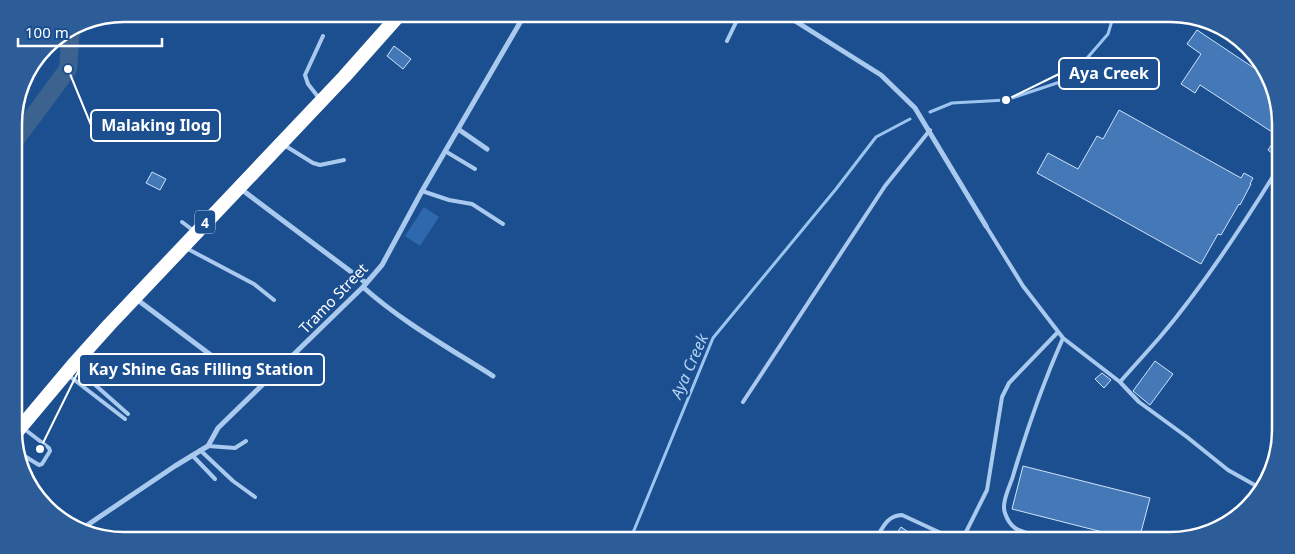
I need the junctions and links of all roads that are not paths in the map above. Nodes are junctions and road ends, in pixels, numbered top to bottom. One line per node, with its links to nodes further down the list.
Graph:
1 (393, 22): 7 (highway, 4)
2 (520, 22): 8 (street, Tramo Street)
3 (736, 22): 6 (lane)
4 (797, 22): 9 (street)
5 (323, 36): 7 (lane)
6 (727, 41)
7 (321, 100): 10 (highway, 4)
8 (458, 130): 11 (street); 12 (street, Tramo Street)
9 (930, 130): 20 (street); 32 (lane)
10 (280, 143): 13 (lane); 16 (highway, 4)
11 (487, 149)
12 (445, 152): 14 (lane); 17 (street, Tramo Street)
13 (344, 160)
14 (474, 169)
15 (1272, 178): 31 (lane)
16 (238, 188): 21 (highway, 4); 23 (street)
17 (422, 191): 19 (lane); 23 (street, Tramo Street)
18 (182, 222): 21 (lane)
19 (503, 224)
20 (986, 226): 26 (lane)
21 (196, 232): 22 (highway, 4)
22 (184, 246): 24 (highway, 4); 25 (lane)
23 (364, 285): 30 (street); 38 (street, Tramo Street)
24 (135, 298): 28 (highway, 4); 29 (street)
25 (274, 300)
26 (1058, 332): 27 (lane); 48 (lane)
27 (1063, 338): 31 (lane); 49 (lane)
28 (69, 369): 33 (lane); 34 (lane); 35 (highway, 4)
29 (236, 374)
30 (493, 376)
31 (1120, 382): 43 (lane)
32 (743, 402)
33 (128, 414)
34 (125, 419)
35 (22, 426)
36 (22, 433): 41 (lane)
37 (246, 441): 38 (lane)
38 (208, 446): 39 (street)
39 (200, 450): 40 (street); 44 (lane)
40 (192, 455): 42 (lane); 45 (street)
41 (26, 457)
42 (215, 478)
43 (1256, 486)
44 (255, 497)
45 (88, 525)
46 (881, 531): 47 (lane)
47 (937, 531)
48 (966, 531)
49 (1022, 531)

